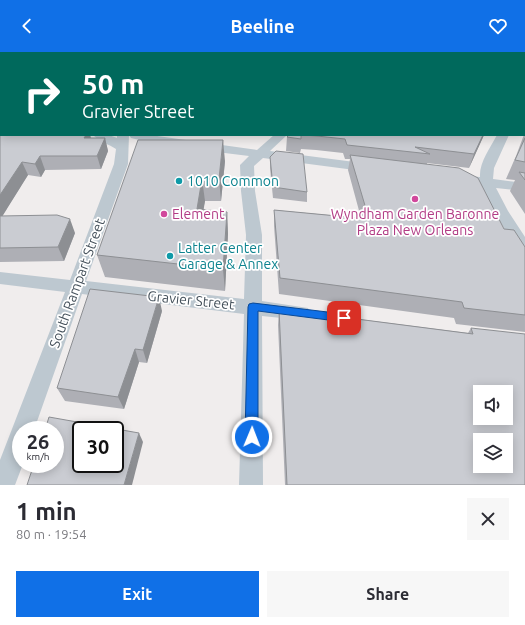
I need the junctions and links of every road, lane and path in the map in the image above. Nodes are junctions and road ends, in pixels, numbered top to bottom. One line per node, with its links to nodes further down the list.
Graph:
1 (101, 136): 6 (street)
2 (140, 136): 5 (street)
3 (280, 136): 7 (street)
4 (503, 136): 10 (street)
5 (160, 141): 6 (street); 7 (street)
6 (128, 150): 14 (street, South Rampart Street)
7 (259, 154): 8 (street); 15 (street)
8 (384, 170)
9 (447, 178): 10 (street)
10 (488, 183): 11 (street); 12 (street)
11 (525, 187)
12 (525, 250)
13 (0, 278): 14 (street, Gravier Street)
14 (75, 287): 15 (street, Gravier Street); 17 (street, South Rampart Street)
15 (253, 307): 16 (street, Gravier Street); 20 (street)
16 (315, 315)
17 (26, 421)
18 (12, 460): 19 (street)
19 (3, 485)
20 (251, 485)

